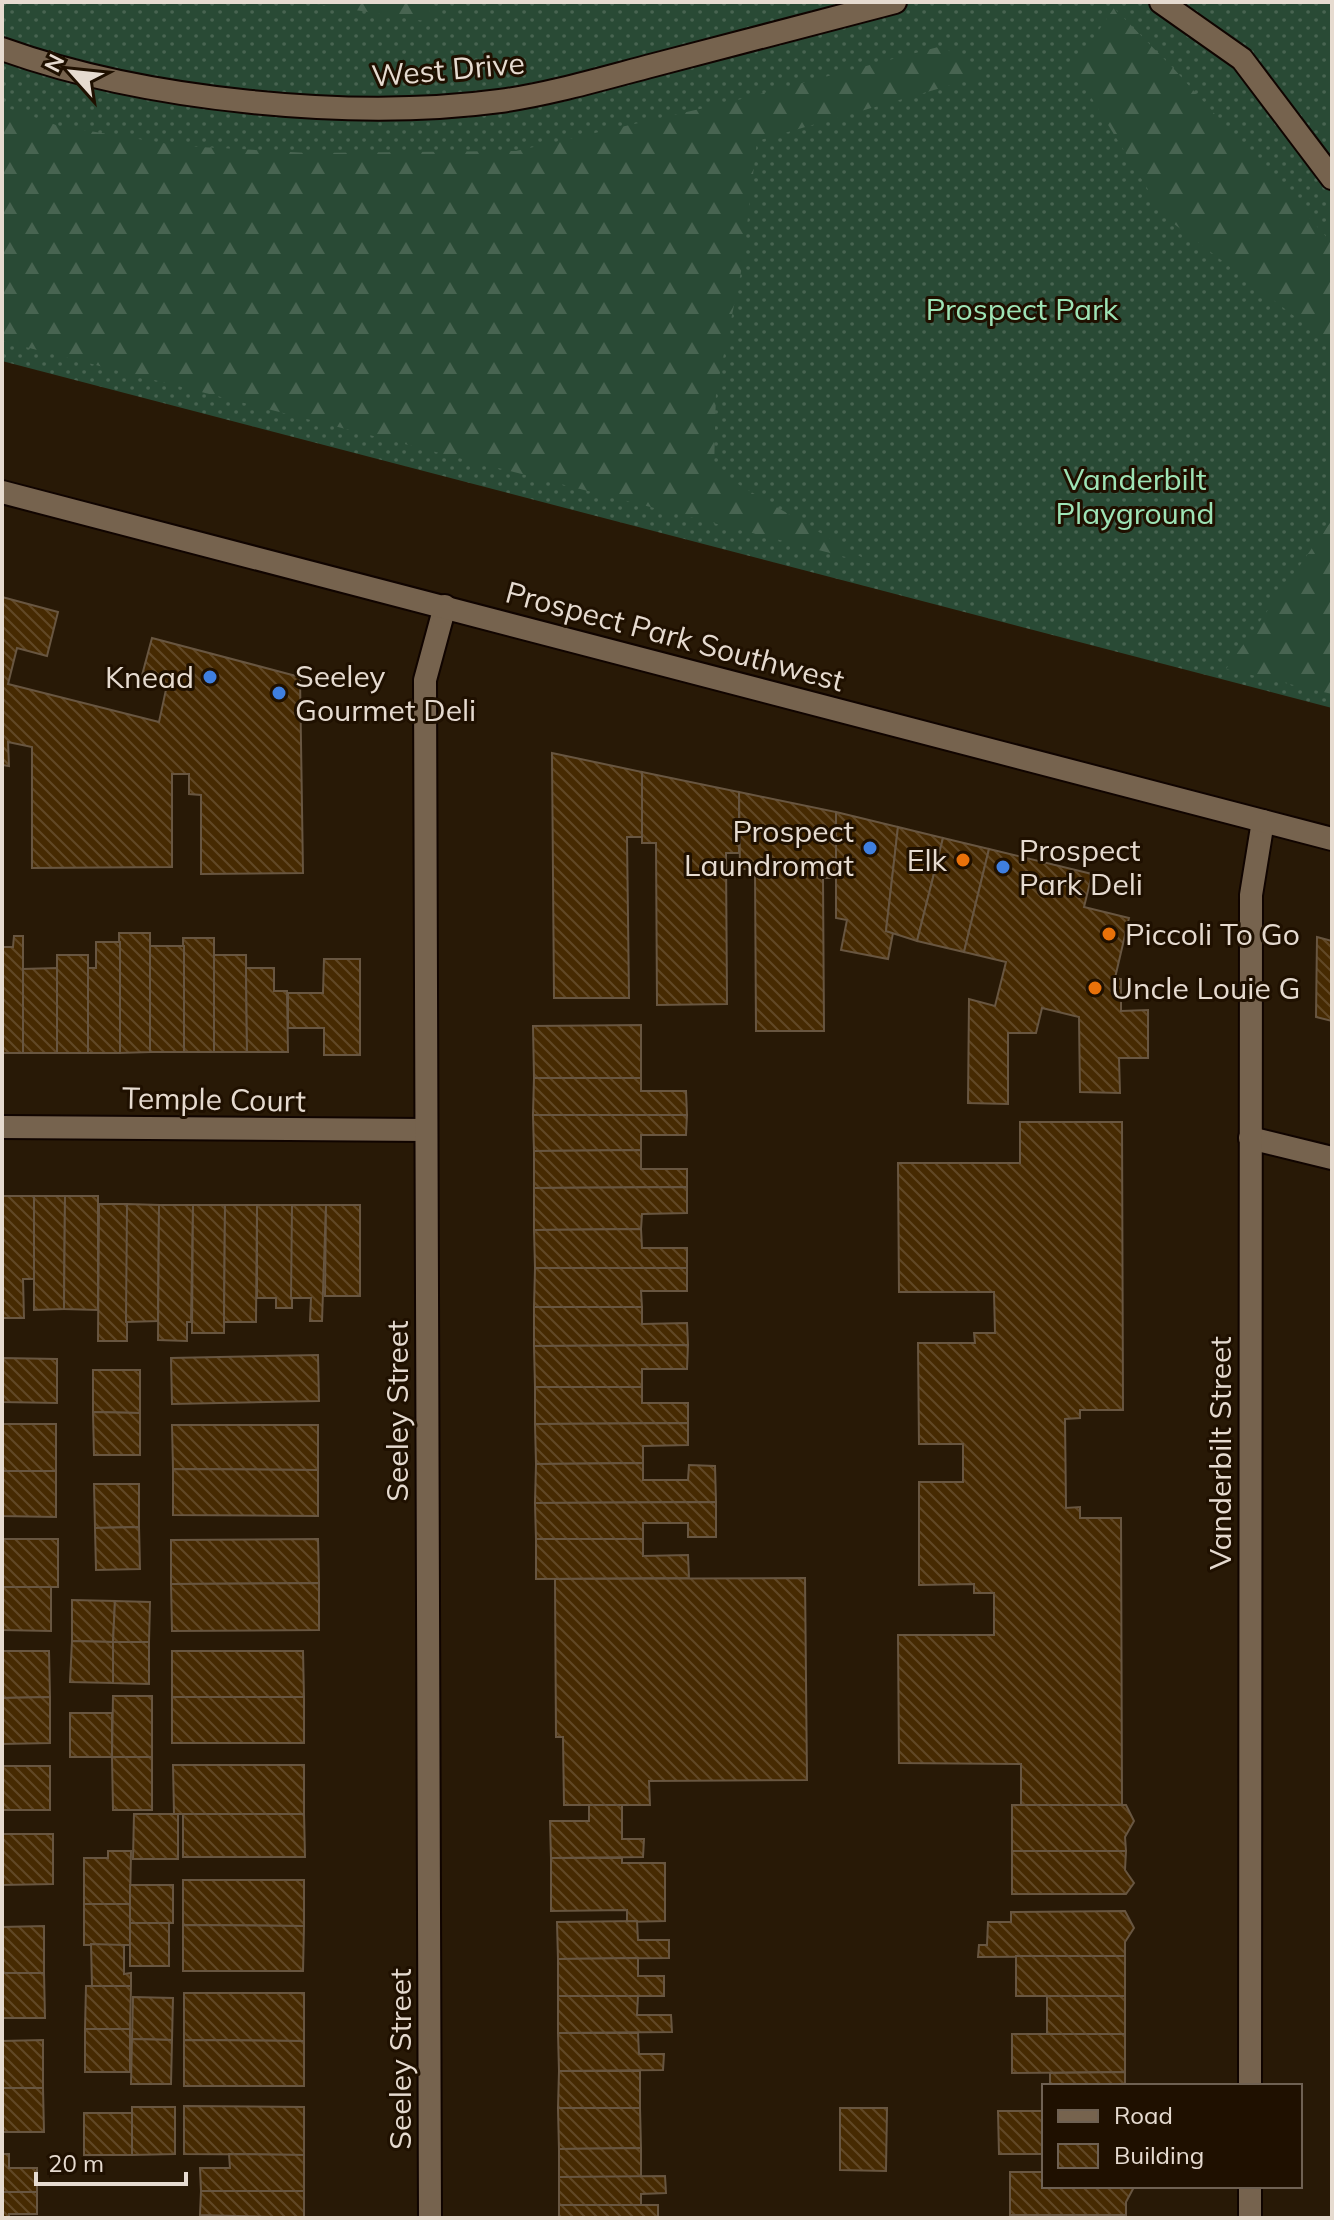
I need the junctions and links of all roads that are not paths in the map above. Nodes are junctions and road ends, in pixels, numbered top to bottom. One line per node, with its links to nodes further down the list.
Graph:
1 (895, 2): 3 (street, West Drive)
2 (1161, 2): 4 (street)
3 (2, 49)
4 (1332, 178)
5 (2, 492): 6 (street, Prospect Park Southwest)
6 (445, 606): 7 (street, Prospect Park Southwest); 10 (street, Seeley Street)
7 (1263, 821): 8 (street, Prospect Park Southwest); 11 (street, Vanderbilt Street)
8 (1332, 839)
9 (2, 1127): 10 (street, Temple Court)
10 (426, 1130): 15 (street, Seeley Street)
11 (1250, 1138): 12 (street); 13 (street, Vanderbilt Street)
12 (1332, 1158)
13 (1250, 2084)
14 (1250, 2188): 16 (street)
15 (430, 2218)
16 (1250, 2218)

